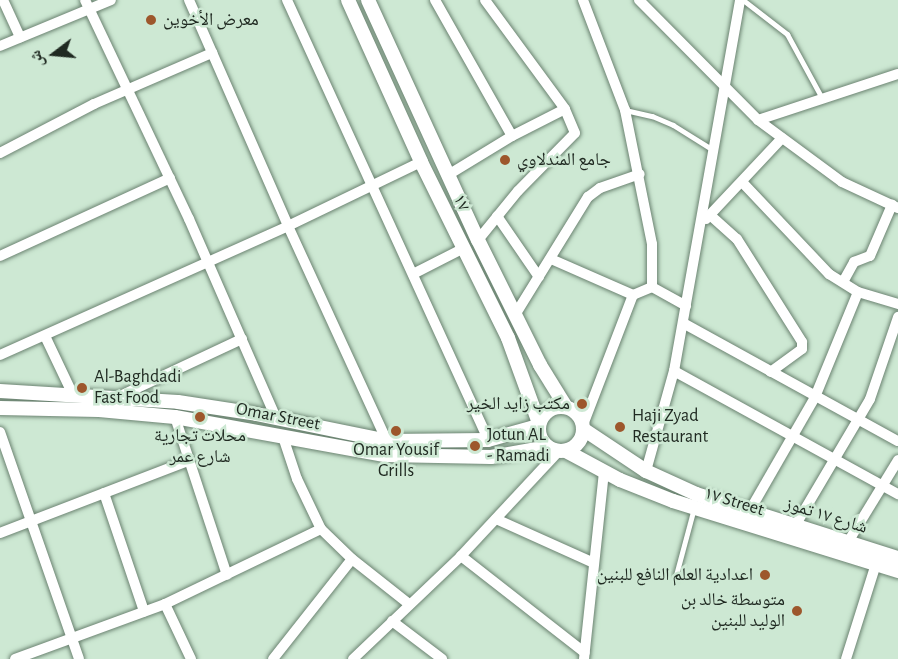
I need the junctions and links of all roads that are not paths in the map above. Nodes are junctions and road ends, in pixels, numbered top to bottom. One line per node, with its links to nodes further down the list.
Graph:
1 (3, 0): 13 (street)
2 (111, 0): 12 (street)
3 (189, 0): 15 (street)
4 (287, 0): 32 (street)
5 (348, 0): 27 (main road, ١٧)
6 (368, 0): 29 (main road, ١٧)
7 (435, 0): 23 (street)
8 (485, 0): 20 (street)
9 (583, 0): 21 (street)
10 (639, 0): 17 (street)
11 (741, 0): 17 (street); 19 (lane)
12 (87, 5): 13 (street); 18 (street)
13 (20, 37): 14 (street)
14 (0, 46)
15 (212, 53): 18 (street); 37 (street)
16 (898, 74): 19 (street)
17 (725, 88): 22 (street); 25 (street)
18 (128, 89): 26 (street); 30 (street)
19 (823, 100): 22 (street)
20 (565, 109): 23 (street); 35 (street)
21 (625, 110): 25 (lane); 28 (street)
22 (758, 120): 24 (street)
23 (512, 136): 29 (street)
24 (782, 138): 31 (street); 33 (street)
25 (714, 151): 36 (street)
26 (0, 153)
27 (421, 162): 32 (street); 39 (main road, ١٧)
28 (640, 174): 41 (street); 46 (street)
29 (448, 175): 38 (main road, ١٧)
30 (170, 178): 40 (street); 42 (street)
31 (742, 182): 34 (street); 45 (street)
32 (371, 186): 37 (street); 43 (street)
33 (895, 206): 45 (street)
34 (710, 215): 36 (street); 58 (street)
35 (497, 216): 38 (street); 44 (street)
36 (700, 225): 50 (street)
37 (288, 226): 42 (street); 74 (street)
38 (478, 240): 51 (main road, ١٧)
39 (464, 248): 43 (street); 68 (main road, ١٧)
40 (0, 256)
41 (551, 260): 44 (street); 48 (street)
42 (208, 261): 54 (street); 55 (street)
43 (413, 274): 73 (street)
44 (539, 277): 51 (street)
45 (843, 282): 47 (street)
46 (652, 287): 48 (street); 50 (street)
47 (858, 292): 49 (street); 61 (street)
48 (633, 295): 69 (street)
49 (898, 304)
50 (686, 306): 53 (street)
51 (515, 315): 63 (main road, ١٧)
52 (898, 317): 67 (street)
53 (682, 323): 57 (street); 58 (street)
54 (45, 336): 56 (street); 60 (street)
55 (242, 339): 62 (street); 66 (street)
56 (0, 355)
57 (674, 371): 72 (street); 80 (street)
58 (770, 372): 61 (street)
59 (0, 392): 60 (main road, Omar Street)
60 (73, 395): 62 (main road, Omar Street)
61 (815, 397): 67 (street); 72 (street)
62 (118, 398): 66 (main road, Omar Street)
63 (566, 407): 68 (main road); 69 (main road)
64 (0, 408): 65 (main road, Omar Street)
65 (175, 417): 71 (main road, Omar Street); 78 (street)
66 (276, 418): 74 (main road, Omar Street)
67 (859, 420): 75 (street); 79 (street)
68 (538, 425): 73 (main road, Omar Street); 76 (main road)
69 (583, 427): 76 (main road); 80 (main road, شارع ١٧ تموز)
70 (0, 432): 88 (street)
71 (283, 437): 76 (main road, Omar Street); 90 (street)
72 (793, 437): 79 (street); 86 (street)
73 (488, 440): 74 (main road, Omar Street)
74 (387, 441)
75 (898, 441)
76 (557, 450): 81 (main road, ١٧ Street); 87 (street)
77 (898, 460): 82 (street)
78 (188, 461): 83 (street); 99 (street)
79 (836, 461): 82 (street); 89 (street)
80 (646, 471): 86 (main road, شارع ١٧ تموز)
81 (604, 472): 85 (main road, ١٧ Street); 96 (street)
82 (882, 486): 84 (street); 92 (street)
83 (104, 493): 88 (street); 103 (street)
84 (898, 494)
85 (694, 508): 97 (main road, ١٧ Street); 100 (lane)
86 (749, 512): 89 (main road, شارع ١٧ تموز)
87 (496, 519): 93 (street); 96 (street)
88 (31, 521): 91 (street); 105 (street)
89 (795, 526): 92 (main road, شارع ١٧ تموز)
90 (321, 529): 95 (street); 99 (street)
91 (0, 533)
92 (848, 542): 94 (main road, شارع ١٧ تموز)
93 (461, 556): 102 (street); 106 (street)
94 (898, 558)
95 (352, 559): 102 (street); 110 (street)
96 (594, 562): 106 (street)
97 (876, 564): 98 (main road, ١٧ Street); 113 (street)
98 (898, 571)
99 (227, 575): 101 (street)
100 (676, 575)
101 (165, 604): 103 (street); 109 (street)
102 (409, 604): 104 (street)
103 (144, 611): 105 (street)
104 (392, 621): 111 (street); 112 (street)
105 (72, 637): 107 (street); 108 (street)
106 (584, 656)
107 (15, 659)
108 (79, 659)
109 (191, 659)
110 (273, 659)
111 (353, 659)
112 (442, 659)
113 (846, 659)

